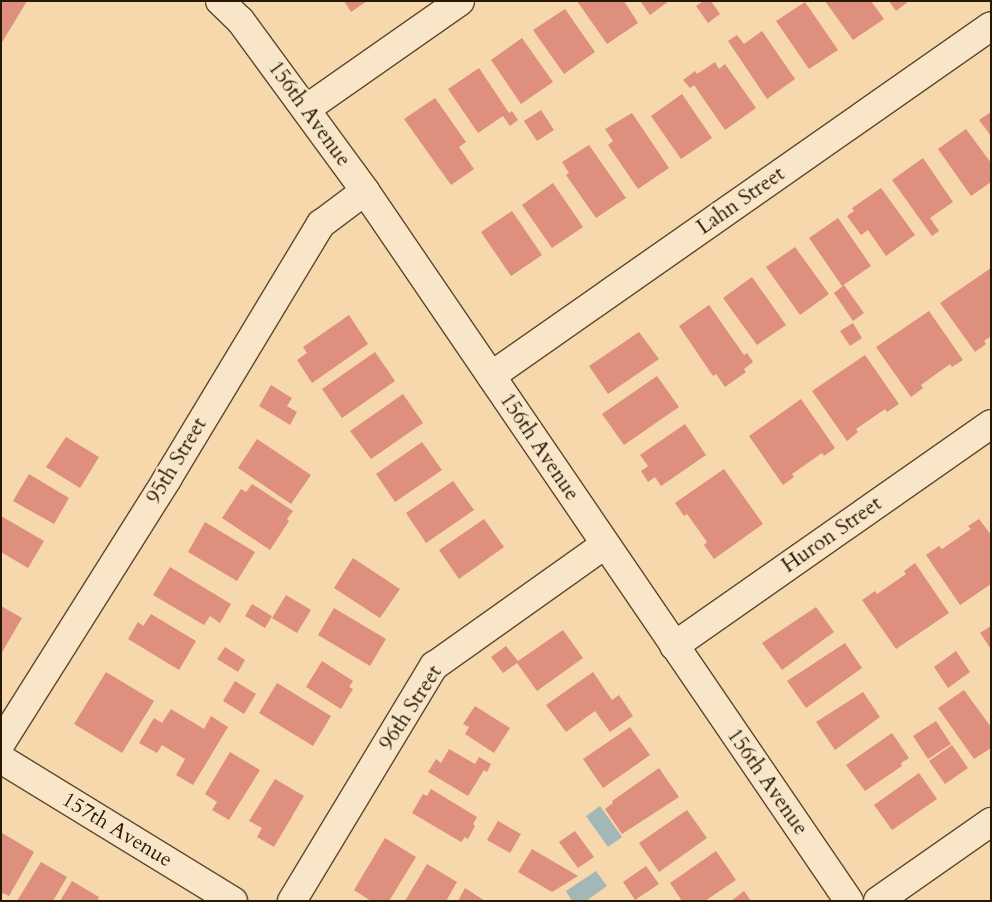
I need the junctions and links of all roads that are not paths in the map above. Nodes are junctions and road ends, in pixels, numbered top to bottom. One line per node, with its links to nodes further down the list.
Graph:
1 (220, 1): 4 (street, 156th Avenue)
2 (460, 1): 4 (street)
3 (991, 26): 6 (street, Lahn Street)
4 (306, 108): 5 (street, 156th Avenue)
5 (364, 191): 6 (street, 156th Avenue); 10 (street, 95th Street)
6 (491, 376): 8 (street, 156th Avenue)
7 (991, 424): 9 (street, Huron Street)
8 (604, 545): 9 (street, 156th Avenue); 14 (street, 96th Street)
9 (674, 646): 15 (street, 156th Avenue)
10 (1, 743)
11 (1, 759): 13 (street, 157th Avenue)
12 (991, 822): 16 (street)
13 (233, 901)
14 (292, 901)
15 (850, 901)
16 (878, 901)

